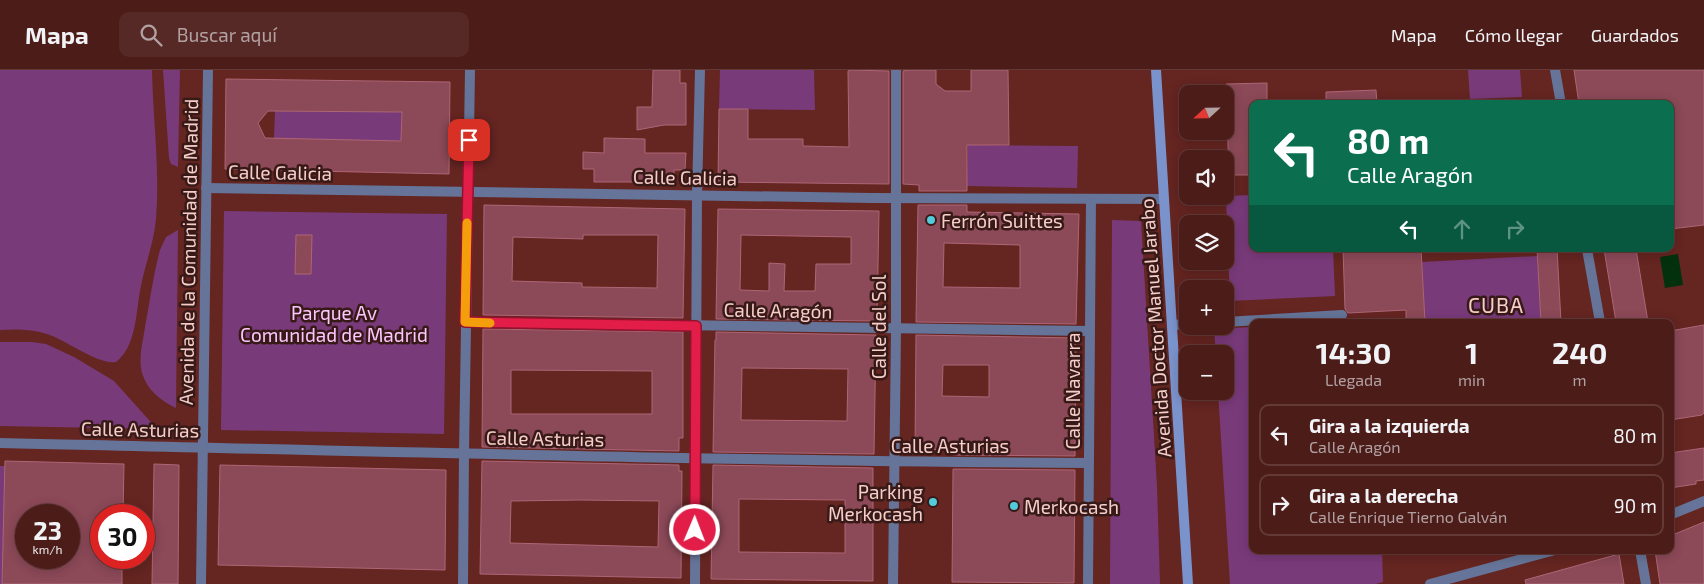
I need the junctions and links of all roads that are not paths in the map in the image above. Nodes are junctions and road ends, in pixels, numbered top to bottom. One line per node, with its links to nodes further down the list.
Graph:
1 (208, 70): 8 (street, Avenida de la Comunidad de Madrid)
2 (470, 70): 9 (street)
3 (700, 70): 10 (street)
4 (896, 70): 11 (street, Calle del Sol)
5 (1156, 70): 13 (street, Avenida Doctor Manuel Jarabo)
6 (1555, 70): 7 (street)
7 (1560, 100)
8 (206, 188): 9 (street, Calle Galicia); 27 (street, Avenida de la Comunidad de Madrid)
9 (468, 193): 10 (street, Calle Galicia); 20 (street)
10 (696, 195): 11 (street, Calle Galicia); 23 (street)
11 (896, 198): 12 (street, Calle Galicia); 24 (street, Calle del Sol)
12 (1091, 199): 13 (street, Calle Galicia); 25 (street, Calle Navarra)
13 (1164, 199): 21 (street, Avenida Doctor Manuel Jarabo)
14 (1588, 252): 17 (street)
15 (1342, 315): 16 (street)
16 (1275, 319)
17 (1599, 319)
18 (1234, 321): 19 (street)
19 (1249, 321)
20 (465, 322): 23 (street, Calle Aragón); 28 (street)
21 (1172, 325): 22 (street); 41 (street, Avenida Doctor Manuel Jarabo)
22 (1179, 325)
23 (696, 326): 24 (street, Calle Aragón); 29 (street)
24 (896, 329): 25 (street, Calle Aragón); 30 (street, Calle del Sol)
25 (1090, 331): 31 (street, Calle Navarra)
26 (0, 443): 27 (street, Calle Asturias)
27 (203, 448): 28 (street, Calle Asturias); 36 (street, Avenida de la Comunidad de Madrid)
28 (464, 454): 29 (street, Calle Asturias); 37 (street)
29 (696, 459): 30 (street, Calle Asturias); 38 (street)
30 (894, 462): 31 (street, Calle Asturias); 39 (street, Calle del Sol)
31 (1089, 463): 40 (street, Calle Navarra)
32 (1704, 501): 33 (street)
33 (1674, 513)
34 (1540, 554): 42 (street)
35 (1641, 554): 43 (street)
36 (201, 584)
37 (463, 584)
38 (695, 584)
39 (893, 584)
40 (1088, 584)
41 (1188, 584)
42 (1430, 584)
43 (1646, 584)

